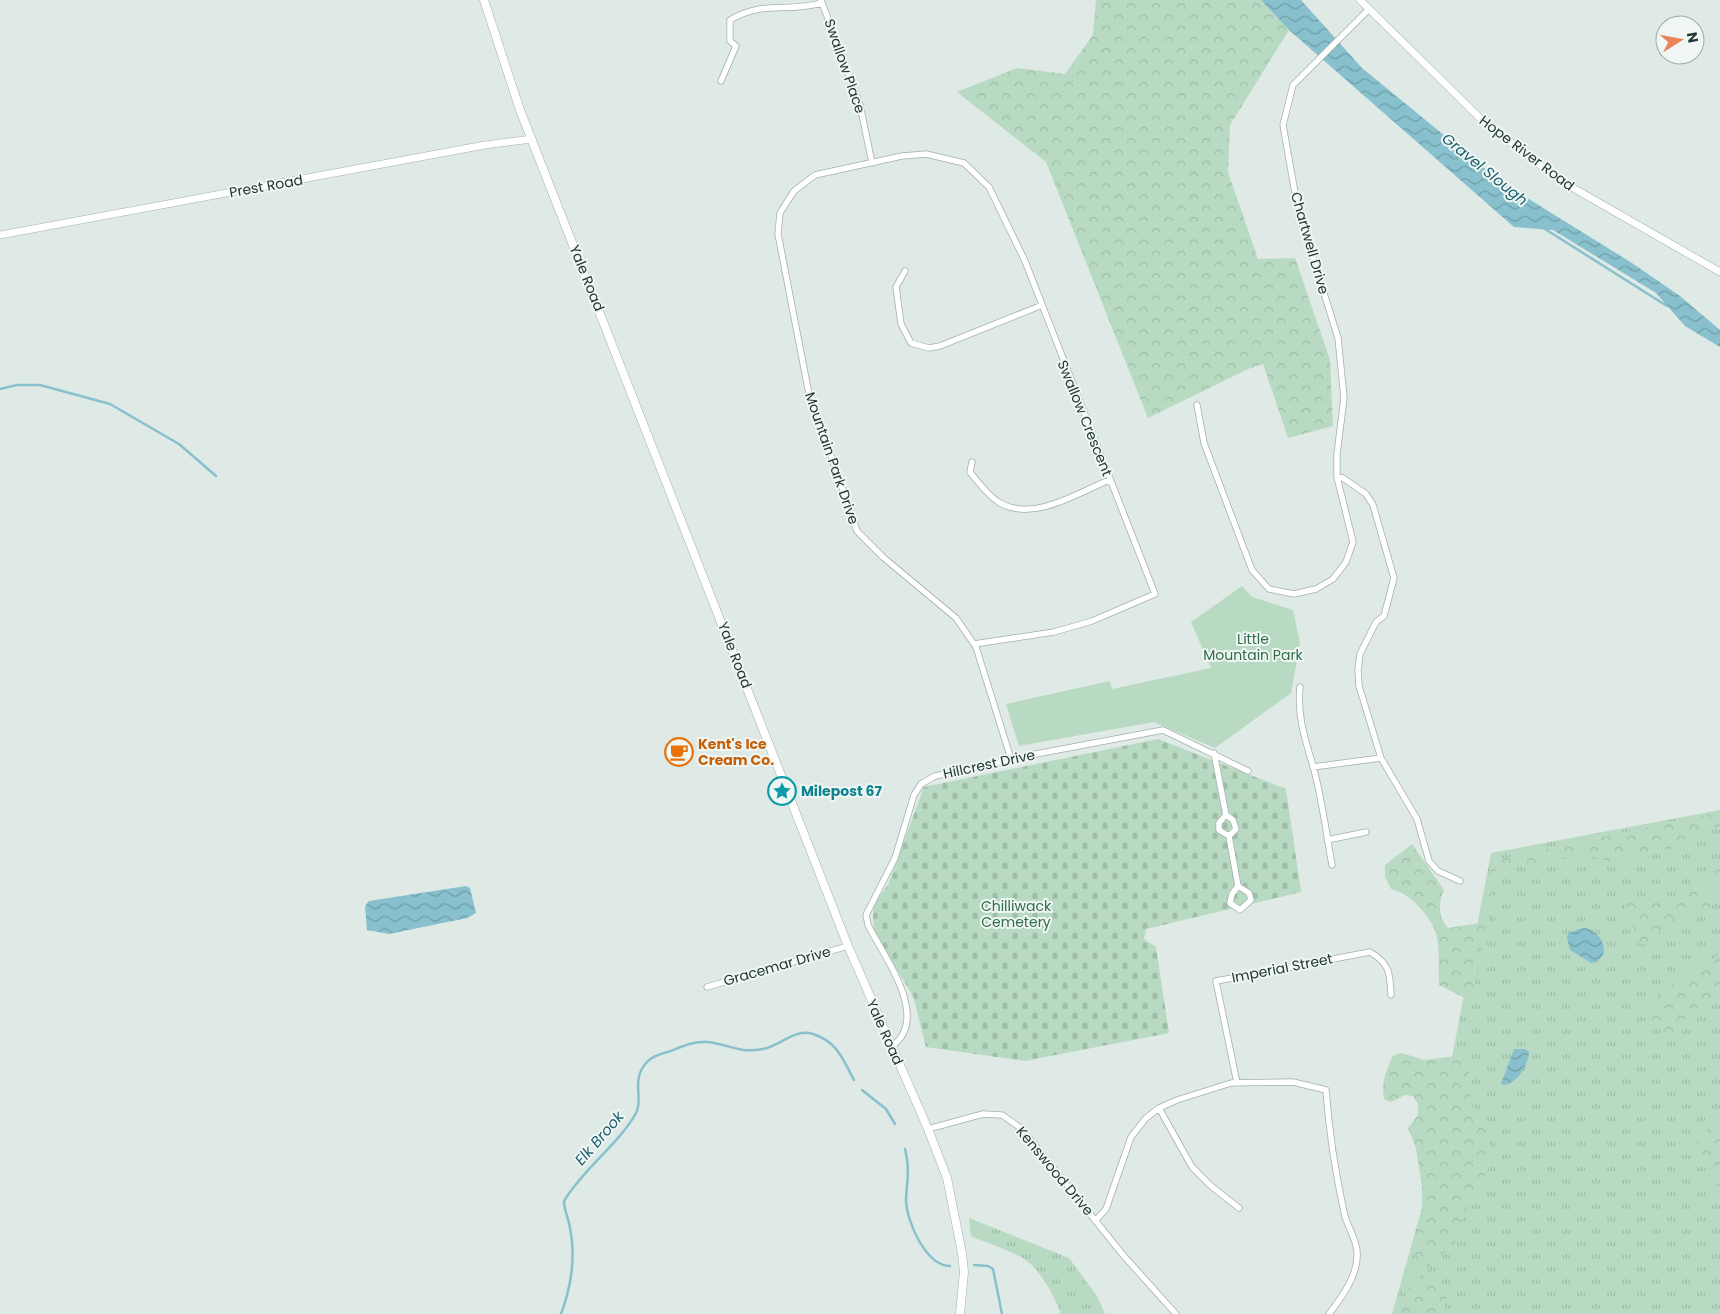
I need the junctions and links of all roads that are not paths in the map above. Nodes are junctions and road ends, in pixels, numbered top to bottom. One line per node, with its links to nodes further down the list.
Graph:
1 (484, 0): 6 (main road, Yale Road)
2 (1360, 0): 4 (street, Hope River Road)
3 (822, 1): 5 (street); 7 (street, Swallow Place)
4 (1369, 10): 10 (street, Hope River Road); 14 (street, Chartwell Drive)
5 (721, 81)
6 (532, 139): 8 (street, Prest Road); 30 (main road, Yale Road)
7 (872, 163): 11 (street, Swallow Crescent); 16 (street, Mountain Park Drive)
8 (0, 235)
9 (905, 271): 11 (street)
10 (1720, 272)
11 (1040, 306): 15 (street, Swallow Crescent)
12 (1197, 405): 14 (street, Chartwell Drive)
13 (972, 462): 15 (street)
14 (1337, 477): 19 (street)
15 (1109, 480): 16 (street, Swallow Crescent)
16 (974, 644): 20 (street, Mountain Park Drive)
17 (1300, 688): 21 (street)
18 (1214, 753): 20 (street, Hillcrest Drive); 22 (street, Hillcrest Drive); 23 (street)
19 (1381, 758): 21 (street); 28 (street)
20 (1011, 759): 33 (street, Hillcrest Drive)
21 (1313, 767): 26 (street)
22 (1248, 771)
23 (1226, 814): 25 (street); 25 (street)
24 (1366, 832): 26 (street)
25 (1229, 836): 29 (street)
26 (1327, 840): 27 (street)
27 (1332, 865)
28 (1460, 881)
29 (1238, 886)
30 (848, 946): 31 (street, Gracemar Drive); 33 (main road, Yale Road)
31 (707, 987)
32 (1391, 995): 34 (street, Imperial Street)
33 (891, 1047): 36 (main road, Yale Road)
34 (1237, 1083): 35 (street, Kenswood Drive); 41 (street, Kenswood Drive)
35 (1159, 1108): 37 (street); 38 (street, Kenswood Drive)
36 (928, 1128): 38 (street, Kenswood Drive); 39 (main road, Yale Road)
37 (1239, 1208)
38 (1096, 1220): 40 (street, Kenswood Drive)
39 (960, 1314)
40 (1176, 1314)
41 (1329, 1314)

